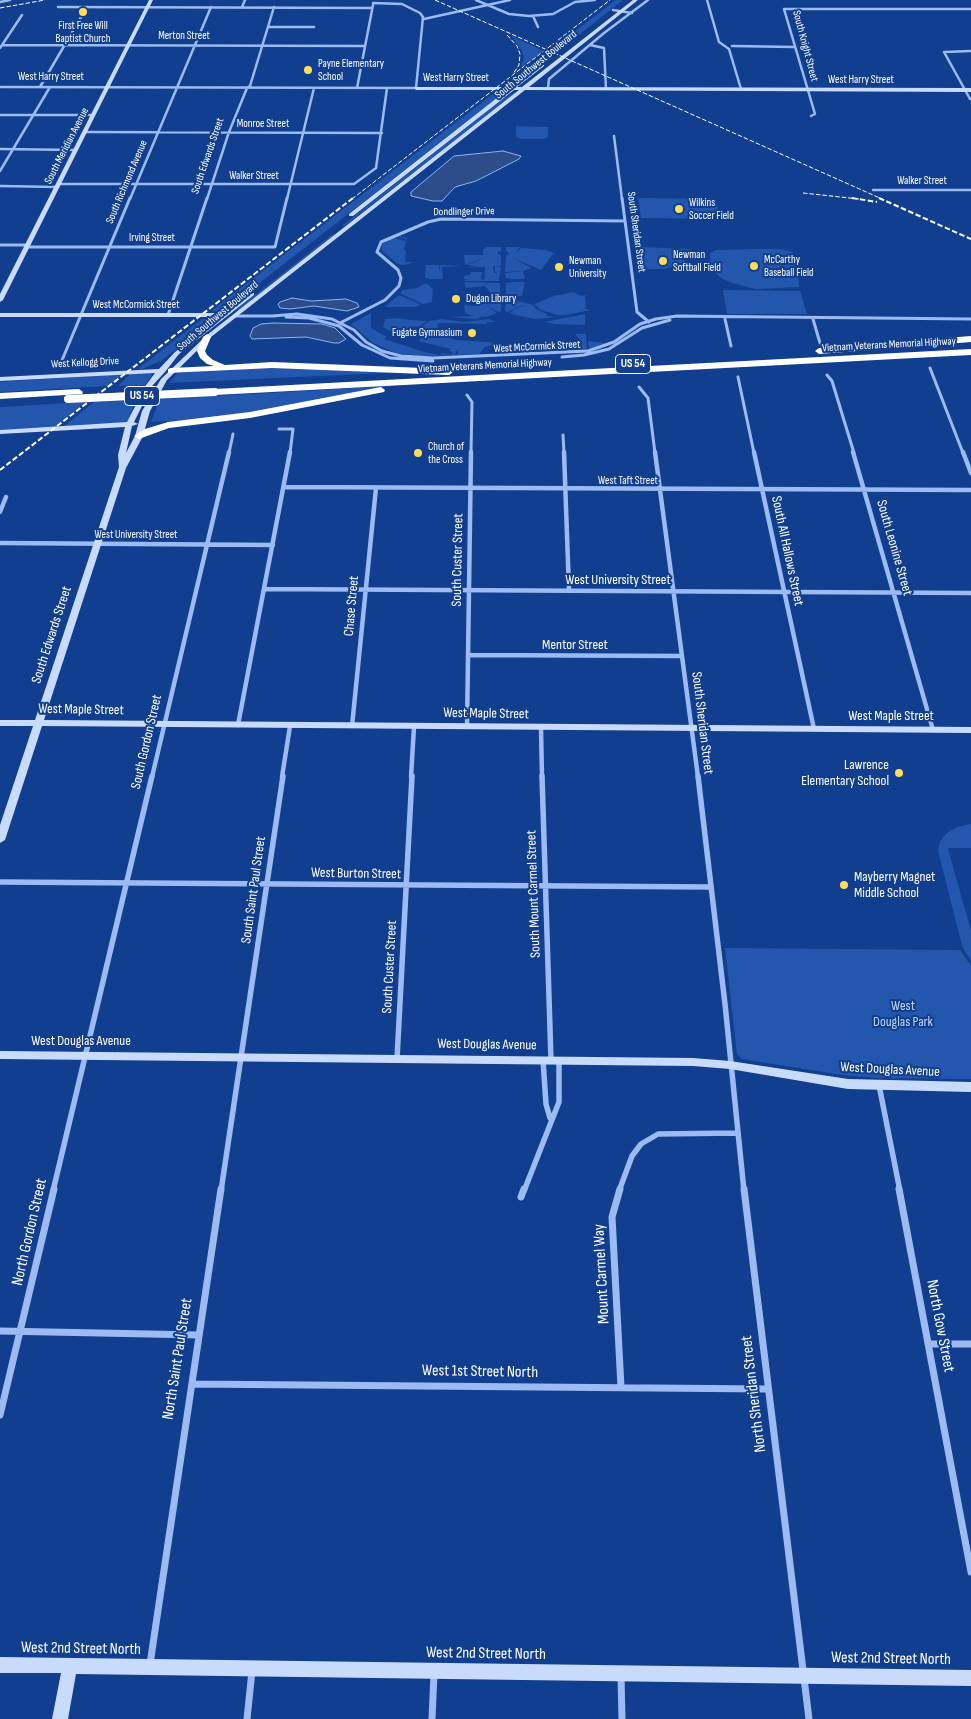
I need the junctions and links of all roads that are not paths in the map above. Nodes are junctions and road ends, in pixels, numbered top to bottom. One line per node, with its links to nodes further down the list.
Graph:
1 (10, 0): 12 (street)
2 (151, 0): 16 (main road, South Meridian Avenue)
3 (245, 0): 18 (street)
4 (476, 0): 13 (street)
5 (510, 0): 13 (street)
6 (594, 0): 26 (street)
7 (625, 0): 22 (main road, South Southwest Boulevard)
8 (636, 0): 23 (main road, South Southwest Boulevard)
9 (648, 0): 24 (street)
10 (707, 0): 55 (street)
11 (373, 1): 20 (street); 27 (street)
12 (0, 2)
13 (487, 5): 26 (street); 27 (street)
14 (58, 7): 15 (street)
15 (88, 7): 16 (street); 31 (street)
16 (147, 7): 17 (street); 32 (main road, South Meridian Avenue)
17 (211, 7): 18 (street); 33 (street, South Richmond Avenue)
18 (242, 7): 19 (street)
19 (274, 7): 20 (street); 28 (street, South Edwards Street)
20 (372, 8): 37 (street)
21 (971, 9): 39 (street, South Knight Street)
22 (613, 10): 23 (street); 51 (main road, South Southwest Boulevard)
23 (622, 11): 24 (street); 52 (main road, South Southwest Boulevard)
24 (632, 13): 35 (street)
25 (22, 15): 36 (street)
26 (534, 16): 30 (street)
27 (424, 18): 50 (street)
28 (268, 27): 29 (street); 34 (street, South Edwards Street)
29 (314, 27)
30 (538, 27)
31 (66, 45): 32 (street, Merton Street); 36 (street, Merton Street); 42 (street)
32 (129, 45): 33 (street, Merton Street); 44 (main road, South Meridian Avenue)
33 (196, 45): 34 (street, Merton Street); 45 (street, South Richmond Avenue)
34 (262, 45): 37 (street, Merton Street); 46 (street, South Edwards Street)
35 (590, 45): 53 (street); 54 (street)
36 (1, 46)
37 (365, 46): 48 (street)
38 (732, 46): 39 (street)
39 (794, 47): 56 (street, South Knight Street)
40 (971, 51): 57 (street)
41 (0, 87): 42 (street, West Harry Street)
42 (40, 87): 43 (street, West Harry Street)
43 (50, 87): 44 (street, West Harry Street); 60 (street)
44 (108, 87): 45 (street, West Harry Street); 61 (main road, South Meridian Avenue)
45 (177, 87): 46 (street, West Harry Street); 64 (street, South Richmond Avenue)
46 (246, 88): 47 (street, West Harry Street); 65 (street, South Edwards Street)
47 (314, 88): 48 (street, West Harry Street); 66 (street)
48 (357, 88): 49 (street, West Harry Street)
49 (387, 88): 50 (street, West Harry Street); 67 (street)
50 (416, 88): 51 (main road, West Harry Street)
51 (513, 88): 52 (main road, West Harry Street); 89 (main road, South Southwest Boulevard)
52 (525, 88): 53 (main road, West Harry Street); 90 (main road, South Southwest Boulevard)
53 (548, 88): 54 (main road, West Harry Street)
54 (606, 89): 55 (main road, West Harry Street)
55 (741, 89): 56 (main road, West Harry Street)
56 (808, 90): 57 (main road, West Harry Street); 62 (street, South Knight Street)
57 (968, 90): 58 (street)
58 (970, 99)
59 (0, 115): 60 (street)
60 (34, 115): 61 (street); 70 (street)
61 (93, 115): 63 (main road, South Meridian Avenue)
62 (811, 116)
63 (85, 132): 64 (street, Monroe Street); 71 (main road, South Meridian Avenue)
64 (157, 132): 65 (street, Monroe Street); 73 (street, South Richmond Avenue)
65 (229, 132): 66 (street, Monroe Street); 75 (street, South Edwards Street)
66 (303, 133): 67 (street, Monroe Street); 76 (street)
67 (382, 133): 76 (street, Walker Street)
68 (614, 136): 80 (street, South Sheridan Street)
69 (0, 149): 70 (street)
70 (13, 149): 71 (street); 72 (street)
71 (76, 150): 74 (main road, South Meridian Avenue)
72 (0, 171)
73 (136, 184): 74 (street, Walker Street); 75 (street, Walker Street); 83 (street, South Richmond Avenue)
74 (58, 185): 77 (street, Walker Street); 82 (main road, South Meridian Avenue)
75 (212, 185): 76 (street, Walker Street); 84 (street, South Edwards Street)
76 (291, 185): 84 (street, Irving Street)
77 (0, 186)
78 (873, 190): 79 (street, Walker Street)
79 (971, 190)
80 (624, 220): 96 (street, Dondlinger Drive); 97 (street, South Sheridan Street)
81 (0, 245): 82 (street, Irving Street)
82 (27, 246): 83 (street, Irving Street); 85 (main road, South Meridian Avenue)
83 (109, 247): 84 (street, Irving Street); 87 (street, South Richmond Avenue)
84 (191, 247): 88 (street, South Edwards Street)
85 (0, 300)
86 (0, 315): 87 (main road, West McCormick Street)
87 (81, 315): 88 (main road, West McCormick Street); 107 (street, South Richmond Avenue)
88 (168, 315): 89 (main road, West McCormick Street)
89 (224, 315): 90 (main road, West McCormick Street); 111 (main road, South Southwest Boulevard)
90 (236, 316): 91 (street, West McCormick Street); 99 (main road, South Southwest Boulevard)
91 (272, 316): 96 (street, West McCormick Street); 98 (street, West McCormick Street)
92 (835, 318): 93 (street, West McCormick Street); 95 (street, West McCormick Street); 97 (street, West McCormick Street)
93 (971, 318)
94 (725, 319): 95 (street, West McCormick Street); 97 (street, West McCormick Street); 102 (street)
95 (813, 319): 101 (street)
96 (342, 323): 97 (street, West McCormick Street); 98 (street, Dondlinger Drive)
97 (650, 323): 98 (street, West McCormick Street)
98 (336, 325)
99 (207, 337): 109 (highway); 112 (main road, South Southwest Boulevard)
100 (971, 339): 105 (highway)
101 (820, 343)
102 (731, 346)
103 (971, 347): 105 (highway, Vietnam Veterans Memorial Highway / US 54)
104 (971, 352): 108 (highway, Vietnam Veterans Memorial Highway / US 54)
105 (788, 356): 113 (highway, Vietnam Veterans Memorial Highway / US 54)
106 (971, 360): 108 (highway)
107 (60, 365)
108 (739, 365): 115 (highway, Vietnam Veterans Memorial Highway / US 54)
109 (234, 367): 112 (highway); 113 (highway)
110 (930, 368): 133 (street)
111 (160, 371): 112 (main road, West Kellogg Drive); 117 (main road, West Kellogg Drive); 124 (main road, South Southwest Boulevard)
112 (171, 371): 123 (main road, South Southwest Boulevard)
113 (477, 372): 120 (highway, Vietnam Veterans Memorial Highway / US 54)
114 (827, 375): 140 (street, South Leonine Street)
115 (492, 377): 121 (highway, Vietnam Veterans Memorial Highway / US 54, bridge); 122 (highway)
116 (738, 377): 139 (street, South All Hallows Street)
117 (0, 378)
118 (639, 387): 138 (street, South Sheridan Street)
119 (467, 394): 136 (street, South Custer Street)
120 (0, 396)
121 (0, 403)
122 (188, 422): 123 (highway); 130 (highway)
123 (143, 424): 124 (main road); 130 (main road, South Southwest Boulevard)
124 (129, 425): 125 (main road); 131 (main road, South Southwest Boulevard)
125 (86, 427): 127 (main road); 131 (main road)
126 (279, 429): 134 (street)
127 (0, 432)
128 (233, 434): 146 (street, South Gordon Street)
129 (562, 435): 137 (street)
130 (139, 436): 132 (main road, South Southwest Boulevard)
131 (126, 437): 132 (main road, South Southwest Boulevard)
132 (122, 468): 145 (main road, South Edwards Street)
133 (971, 473)
134 (284, 487): 135 (street, West Taft Street); 147 (street)
135 (376, 488): 136 (street, West Taft Street); 149 (street, Chase Street)
136 (470, 489): 137 (street, West Taft Street); 150 (street, South Custer Street)
137 (564, 489): 138 (street, West Taft Street); 151 (street)
138 (659, 490): 139 (street, West Taft Street); 152 (street, South Sheridan Street)
139 (762, 490): 140 (street, West Taft Street); 153 (street, South All Hallows Street)
140 (865, 490): 141 (street, West Taft Street); 154 (street, South Leonine Street)
141 (971, 490)
142 (6, 497): 143 (street)
143 (0, 512)
144 (0, 543): 145 (street, West University Street)
145 (97, 544): 146 (street, West University Street); 159 (main road, South Edwards Street)
146 (207, 544): 147 (street, West University Street); 160 (street, South Gordon Street)
147 (273, 545): 148 (street)
148 (264, 589): 149 (street, West University Street); 161 (street)
149 (365, 590): 150 (street, West University Street); 163 (street, Chase Street)
150 (469, 590): 151 (street, West University Street); 156 (street, South Custer Street)
151 (569, 590): 152 (street, West University Street)
152 (673, 591): 153 (street, West University Street); 157 (street, South Sheridan Street)
153 (784, 592): 154 (street, West University Street); 168 (street, South All Hallows Street)
154 (895, 592): 155 (street, West University Street); 169 (street, South Leonine Street)
155 (971, 593)
156 (468, 655): 157 (street, Mentor Street); 165 (street, South Custer Street)
157 (682, 656): 167 (street, South Sheridan Street)
158 (0, 723): 159 (main road, West Maple Street)
159 (37, 724): 160 (main road, West Maple Street); 171 (main road, South Edwards Street)
160 (163, 725): 161 (main road, West Maple Street); 173 (street, South Gordon Street)
161 (238, 725): 162 (main road, West Maple Street)
162 (290, 726): 163 (main road, West Maple Street); 174 (street, South Saint Paul Street)
163 (352, 726): 164 (main road, West Maple Street)
164 (414, 727): 165 (main road, West Maple Street); 175 (street, South Custer Street)
165 (467, 727): 166 (main road, West Maple Street)
166 (541, 728): 167 (main road, West Maple Street); 176 (street, South Mount Carmel Street)
167 (692, 729): 168 (main road, West Maple Street); 177 (street, South Sheridan Street)
168 (814, 729): 169 (main road, West Maple Street)
169 (934, 730): 170 (main road, West Maple Street)
170 (971, 730)
171 (0, 840)
172 (0, 882): 173 (street, West Burton Street)
173 (126, 882): 174 (street, West Burton Street); 179 (street, South Gordon Street)
174 (266, 884): 175 (street, West Burton Street); 180 (street, South Saint Paul Street)
175 (406, 886): 176 (street, West Burton Street); 181 (street, South Custer Street)
176 (545, 887): 177 (street, West Burton Street); 182 (street, South Mount Carmel Street)
177 (711, 887): 183 (street, South Sheridan Street)
178 (0, 1055): 179 (main road, West Douglas Avenue)
179 (86, 1056): 180 (main road, West Douglas Avenue); 190 (street, North Gordon Street)
180 (241, 1057): 181 (main road, West Douglas Avenue); 191 (street, North Saint Paul Street)
181 (397, 1059): 182 (main road, West Douglas Avenue)
182 (551, 1060): 183 (main road, West Douglas Avenue); 186 (street); 186 (street)
183 (730, 1065): 184 (main road, West Douglas Avenue); 187 (street, North Sheridan Street)
184 (879, 1086): 185 (main road, West Douglas Avenue); 192 (street, North Gow Street)
185 (971, 1087)
186 (551, 1119): 188 (street)
187 (737, 1133): 195 (street, Mount Carmel Way); 196 (street, North Sheridan Street)
188 (521, 1197)
189 (0, 1330): 190 (street)
190 (20, 1331): 191 (street); 197 (street, North Gordon Street)
191 (199, 1335): 194 (street, North Saint Paul Street)
192 (930, 1344): 193 (street); 198 (street, North Gow Street)
193 (971, 1344)
194 (192, 1384): 195 (street, West 1st Street North); 201 (street, North Saint Paul Street)
195 (621, 1388): 196 (street, West 1st Street North)
196 (767, 1389): 205 (street, North Sheridan Street)
197 (0, 1415)
198 (971, 1572)
199 (0, 1665): 200 (main road, West 2nd Street North)
200 (70, 1666): 201 (main road, West 2nd Street North); 207 (main road)
201 (149, 1667): 202 (main road, West 2nd Street North)
202 (252, 1668): 203 (main road, West 2nd Street North); 208 (street)
203 (434, 1671): 204 (main road, West 2nd Street North); 209 (street)
204 (620, 1673): 205 (main road, West 2nd Street North); 210 (street)
205 (803, 1676): 206 (main road, West 2nd Street North); 211 (street, North Sheridan Street)
206 (971, 1678)
207 (60, 1719)
208 (247, 1719)
209 (432, 1719)
210 (622, 1719)
211 (809, 1719)

